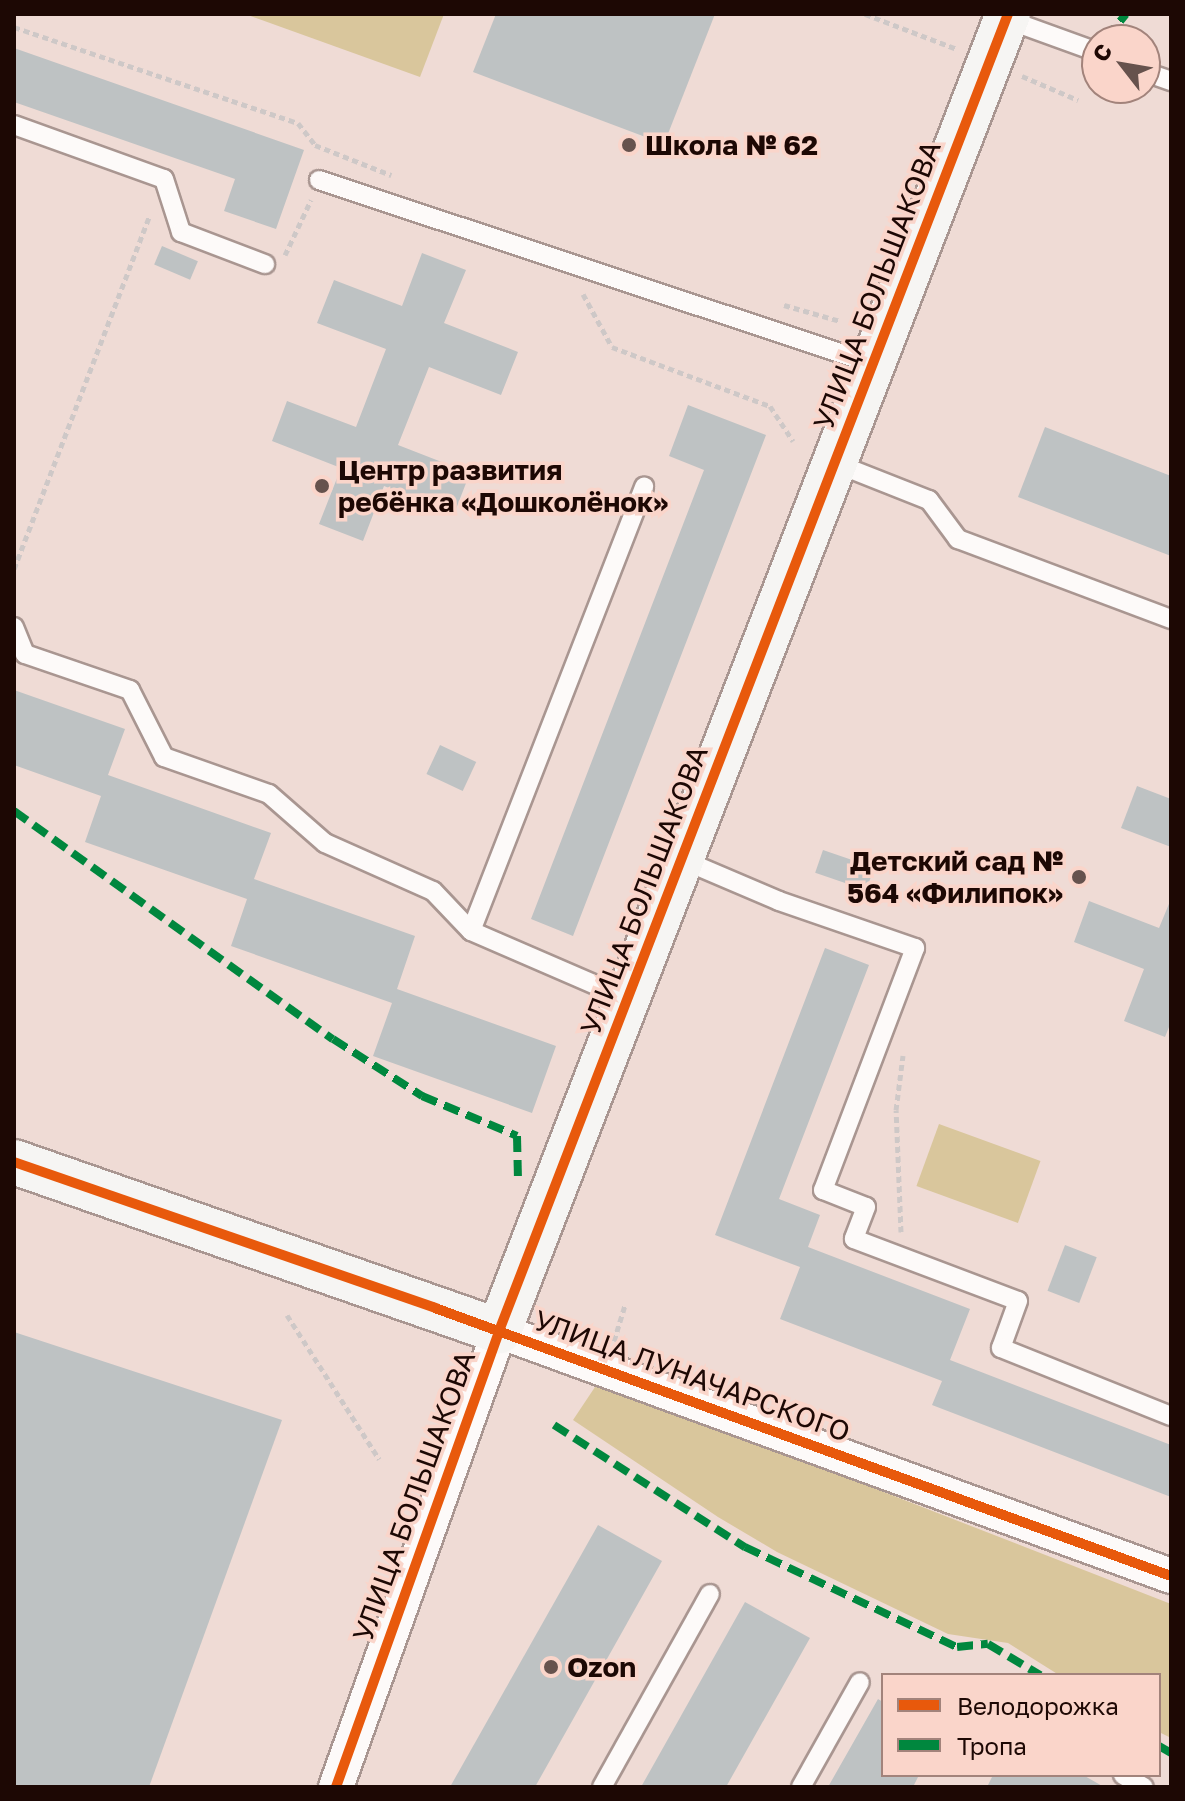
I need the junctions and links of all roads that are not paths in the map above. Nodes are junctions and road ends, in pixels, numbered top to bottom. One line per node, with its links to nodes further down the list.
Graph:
1 (1007, 17): 2 (lane); 6 (street, УЛИЦА БОЛЬШАКОВА)
2 (1081, 46)
3 (14, 125): 5 (lane)
4 (319, 180): 6 (lane)
5 (265, 264)
6 (873, 364): 7 (street, УЛИЦА БОЛЬШАКОВА)
7 (833, 463): 9 (lane); 11 (street, УЛИЦА БОЛЬШАКОВА)
8 (644, 487): 12 (lane)
9 (1171, 619)
10 (14, 627): 12 (lane)
11 (683, 860): 13 (street, УЛИЦА БОЛЬШАКОВА); 16 (lane)
12 (471, 931): 13 (lane)
13 (628, 999): 15 (street, УЛИЦА БОЛЬШАКОВА)
14 (14, 1162): 15 (street, УЛИЦА ЛУНАЧАРСКОГО)
15 (499, 1331): 17 (street, УЛИЦА ЛУНАЧАРСКОГО); 21 (street, УЛИЦА БОЛЬШАКОВА)
16 (1171, 1416)
17 (1171, 1576)
18 (710, 1594): 22 (lane)
19 (860, 1682): 23 (lane)
20 (1126, 1777): 24 (lane)
21 (336, 1787)
22 (602, 1787)
23 (801, 1787)
24 (1144, 1787)

